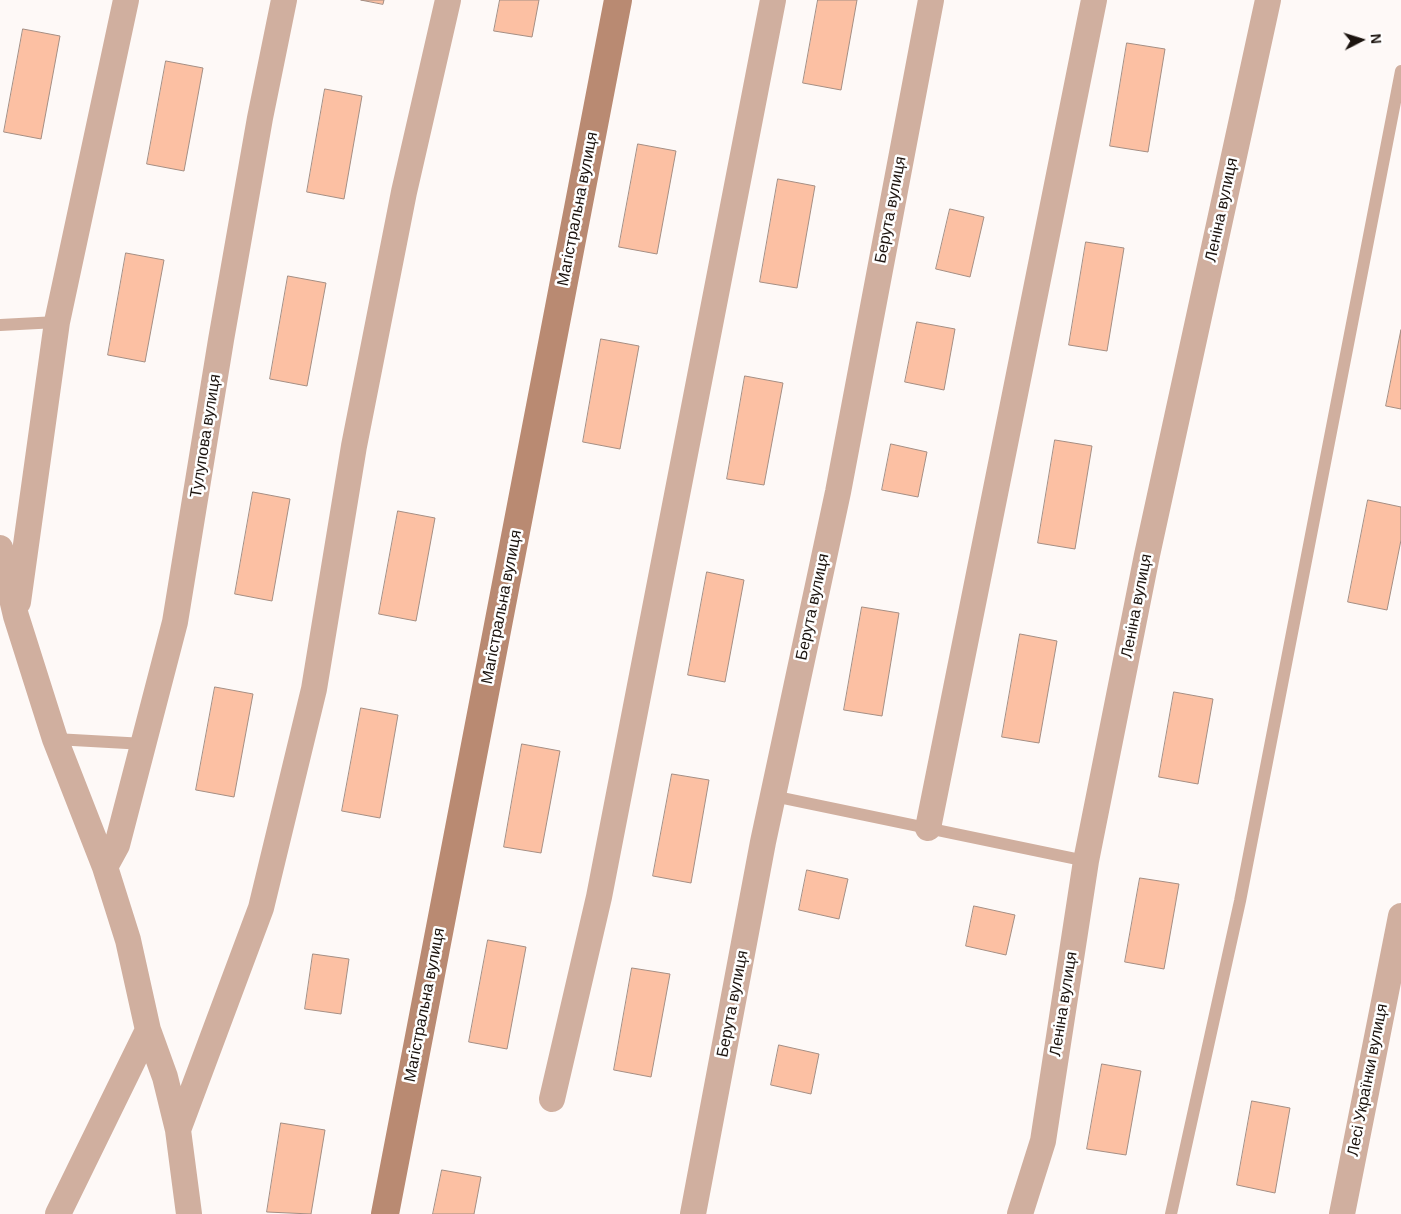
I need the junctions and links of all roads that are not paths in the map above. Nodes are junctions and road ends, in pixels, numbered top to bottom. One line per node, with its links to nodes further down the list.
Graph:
1 (126, 0): 10 (street)
2 (284, 0): 15 (street, Тулупова вулиця)
3 (448, 0): 23 (street)
4 (618, 0): 26 (main road, Магістральна вулиця)
5 (773, 0): 22 (street)
6 (931, 0): 16 (street, Берута вулиця)
7 (1094, 0): 17 (street)
8 (1268, 0): 18 (street, Леніна вулиця)
9 (1401, 71): 29 (lane)
10 (57, 322): 11 (lane); 13 (street)
11 (0, 325)
12 (0, 548): 13 (street)
13 (16, 616): 14 (street)
14 (55, 739): 15 (lane); 19 (street)
15 (145, 744): 19 (street, Тулупова вулиця)
16 (773, 796): 17 (lane); 27 (street, Берута вулиця)
17 (928, 828): 18 (lane)
18 (1086, 861): 28 (street, Леніна вулиця)
19 (105, 867): 21 (street)
20 (1401, 916): 30 (street, Лесі Українки вулиця)
21 (148, 1030): 23 (street); 24 (street)
22 (552, 1099)
23 (178, 1130): 25 (street)
24 (58, 1214)
25 (190, 1214)
26 (385, 1214)
27 (693, 1214)
28 (1020, 1214)
29 (1171, 1214)
30 (1342, 1214)

